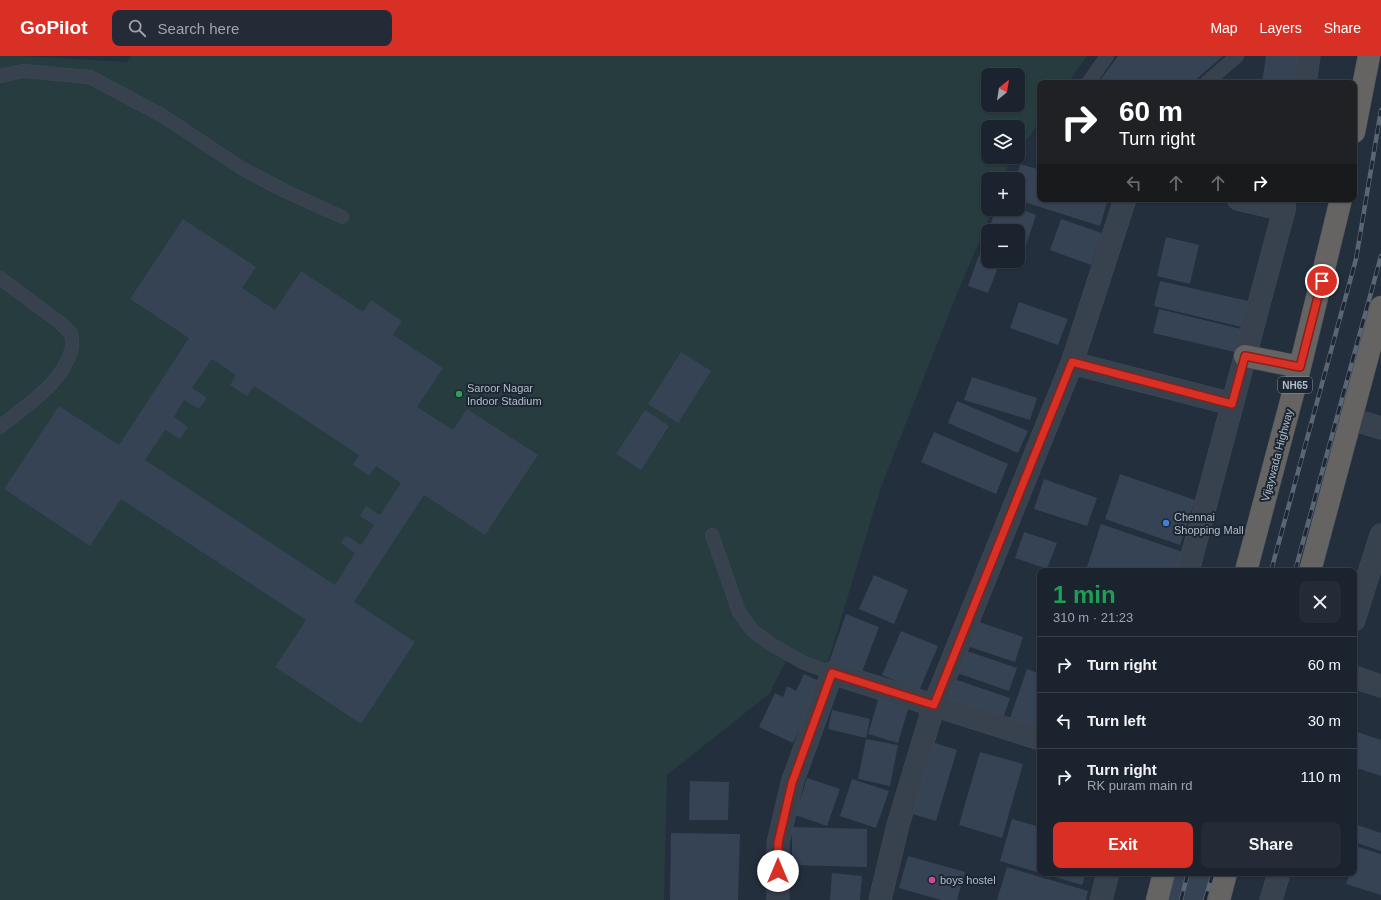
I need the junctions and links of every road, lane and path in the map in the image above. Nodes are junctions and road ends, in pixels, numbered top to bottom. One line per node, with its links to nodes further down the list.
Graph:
1 (1107, 56): 6 (lane)
2 (1237, 56): 7 (lane)
3 (1309, 56): 8 (street)
4 (1369, 56): 9 (highway)
5 (0, 76): 14 (lane)
6 (1090, 80)
7 (1209, 80)
8 (1305, 80)
9 (1357, 117)
10 (1124, 202): 18 (street)
11 (1261, 202): 13 (street)
12 (1340, 202): 19 (highway, Vijaywada Highway / NH65)
13 (1284, 205): 17 (street)
14 (342, 217)
15 (0, 278): 22 (lane)
16 (1381, 307): 21 (highway)
17 (1245, 356): 19 (highway); 20 (street)
18 (1072, 362): 20 (street); 33 (street)
19 (1300, 367): 27 (highway, Vijaywada Highway / NH65)
20 (1232, 404): 26 (street)
21 (1351, 419): 23 (street); 28 (highway)
22 (0, 427)
23 (1381, 428)
24 (712, 535): 30 (lane)
25 (1381, 535): 29 (street)
26 (1189, 568)
27 (1247, 568)
28 (1311, 568)
29 (1357, 611)
30 (832, 673): 33 (street); 39 (street)
31 (1357, 678): 32 (street)
32 (1381, 686)
33 (934, 705): 34 (street); 40 (street)
34 (1037, 738)
35 (1107, 876): 41 (street)
36 (1163, 876): 42 (highway)
37 (1225, 876): 43 (highway)
38 (1278, 876): 44 (street)
39 (778, 900)
40 (880, 900)
41 (1101, 900)
42 (1157, 900)
43 (1219, 900)
44 (1271, 900)

